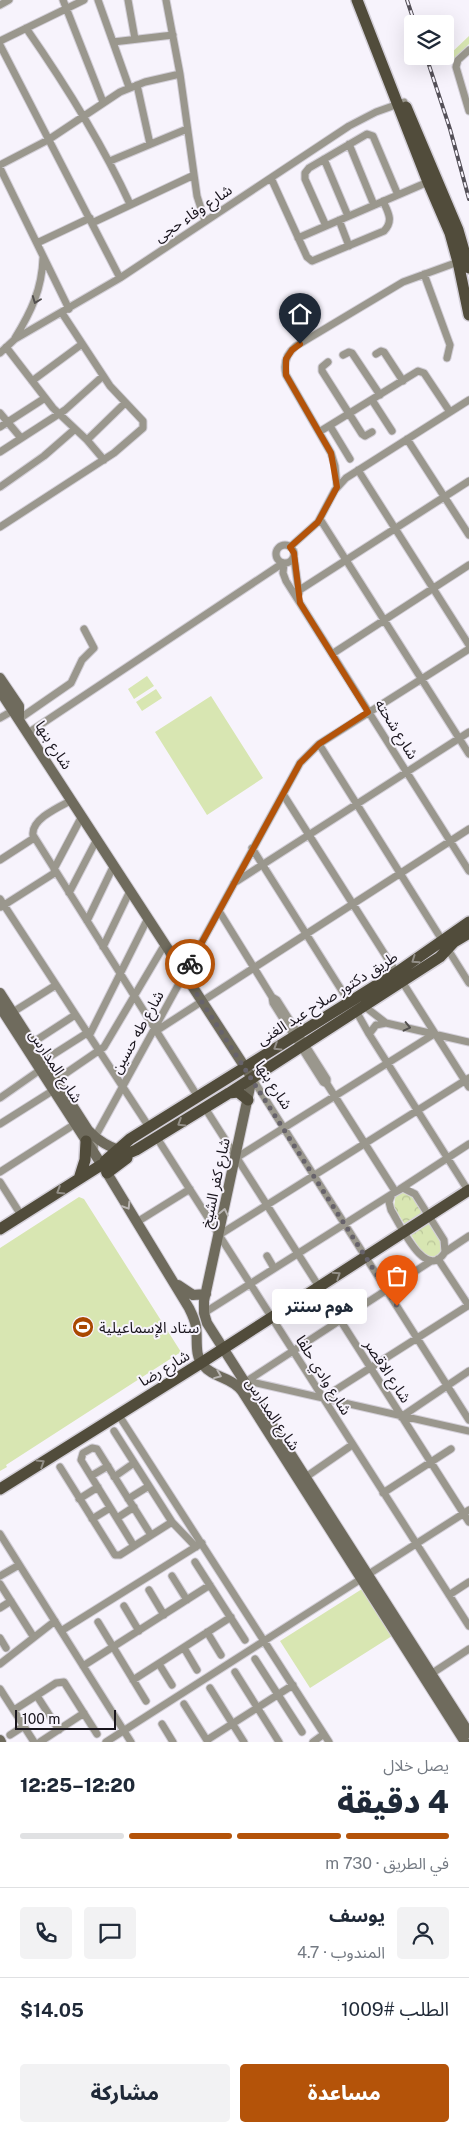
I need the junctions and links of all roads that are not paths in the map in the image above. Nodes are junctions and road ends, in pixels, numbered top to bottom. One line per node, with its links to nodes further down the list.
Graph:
1 (9, 0): 9 (street)
2 (62, 0): 10 (street)
3 (84, 0): 10 (street)
4 (98, 0): 16 (street)
5 (128, 0): 14 (street)
6 (166, 0): 12 (street)
7 (357, 0): 13 (main road)
8 (364, 0): 13 (main road)
9 (0, 5)
10 (65, 8): 11 (street); 21 (street)
11 (26, 28): 15 (street); 24 (street)
12 (173, 35): 14 (street); 19 (street)
13 (373, 36): 22 (main road)
14 (135, 39): 16 (street)
15 (0, 41)
16 (113, 42): 20 (street)
17 (0, 45): 26 (street)
18 (469, 50): 23 (street)
19 (180, 74): 20 (street); 25 (street)
20 (133, 86): 21 (street); 27 (street)
21 (103, 102): 24 (street)
22 (400, 103): 33 (street, شارع وفاء حجى); 34 (main road); 47 (main road)
23 (469, 111)
24 (84, 116): 26 (street); 30 (street)
25 (187, 129): 27 (street); 32 (street)
26 (48, 140): 31 (street); 40 (street)
27 (150, 144): 30 (street)
28 (349, 144): 29 (street); 35 (street); 38 (street)
29 (324, 159): 39 (street); 43 (street)
30 (110, 161): 37 (street)
31 (0, 167): 45 (street)
32 (194, 175): 37 (street); 42 (street)
33 (271, 178): 42 (street, شارع وفاء حجى); 44 (street)
34 (428, 182): 35 (street); 49 (main road)
35 (398, 195): 36 (street)
36 (384, 201): 38 (street); 46 (street)
37 (130, 204): 40 (street)
38 (374, 205): 39 (street)
39 (348, 216): 41 (street)
40 (91, 220): 45 (street); 52 (street)
41 (339, 220): 43 (street); 46 (street)
42 (206, 221): 52 (street, شارع وفاء حجى)
43 (326, 226): 44 (street)
44 (298, 238): 46 (street)
45 (37, 243): 48 (street)
46 (349, 246)
47 (467, 250): 50 (main road)
48 (43, 255): 53 (street); 55 (street, one-way to 55)
49 (458, 262): 51 (street); 54 (main road)
50 (469, 268)
51 (424, 274): 61 (street); 80 (street)
52 (120, 278): 53 (street, شارع وفاء حجى)
53 (65, 311): 55 (street, شارع وفاء حجى); 56 (street)
54 (469, 315)
55 (14, 339): 57 (street, شارع وفاء حجى)
56 (82, 344): 63 (street); 64 (street)
57 (6, 347): 58 (street, شارع وفاء حجى); 64 (street)
58 (0, 353)
59 (376, 354): 65 (street)
60 (343, 356): 66 (street)
61 (447, 358)
62 (328, 362): 74 (street)
63 (103, 376): 70 (street); 73 (street)
64 (32, 381): 67 (street)
65 (402, 381): 66 (street); 71 (street)
66 (380, 395): 68 (street)
67 (45, 398): 73 (street); 75 (street)
68 (372, 400): 74 (street); 79 (street)
69 (469, 400): 71 (street)
70 (125, 403): 84 (street); 87 (street)
71 (450, 412): 83 (street)
72 (0, 413): 75 (street)
73 (59, 414): 78 (street); 82 (street)
74 (349, 414): 76 (street); 81 (street)
75 (8, 422): 77 (street); 82 (street)
76 (330, 426): 80 (street); 86 (street)
77 (0, 427)
78 (75, 429): 84 (street); 90 (street)
79 (392, 431)
80 (319, 432): 91 (street)
81 (372, 432)
82 (22, 438): 85 (street)
83 (408, 439): 88 (street); 92 (street)
84 (87, 440): 87 (street)
85 (0, 452)
86 (350, 459)
87 (104, 460): 94 (street)
88 (358, 470): 91 (street); 95 (street)
89 (469, 481): 92 (street)
90 (0, 487)
91 (337, 487): 93 (street)
92 (444, 497): 95 (street); 96 (street)
93 (320, 519): 97 (street); 99 (street)
94 (0, 527)
95 (395, 528): 99 (street); 102 (street)
96 (469, 535)
97 (290, 547): 98 (street); 100 (street)
98 (294, 558): 100 (street); 103 (street, شارع شحته)
99 (346, 560): 103 (street); 105 (street)
100 (284, 563): 104 (street, شارع شحته); 115 (street)
101 (469, 565): 102 (street)
102 (433, 588): 105 (street); 107 (street)
103 (298, 591): 104 (street, شارع شحته)
104 (300, 603): 108 (street, شارع شحته)
105 (384, 619): 108 (street); 110 (street)
106 (84, 629): 113 (street)
107 (469, 647): 110 (street, شارع طه حسين)
108 (332, 654): 112 (street, شارع شحته)
109 (0, 678): 113 (main road, شارع بنها)
110 (422, 679): 112 (street, شارع طه حسين); 117 (street)
111 (0, 691): 113 (main road, شارع بنها)
112 (368, 712): 118 (street, شارع طه حسين); 120 (street, شارع شحته)
113 (17, 716): 114 (street); 115 (main road, شارع بنها)
114 (0, 718)
115 (28, 732): 122 (main road, شارع بنها)
116 (469, 732): 117 (street)
117 (459, 738): 119 (street); 120 (street)
118 (319, 744): 121 (street, شارع طه حسين); 123 (street)
119 (469, 754)
120 (406, 772): 123 (street); 129 (street, شارع شحته)
121 (283, 794): 126 (street); 130 (street, شارع طه حسين)
122 (72, 800): 124 (main road, شارع بنها); 127 (street)
123 (357, 804): 126 (street); 136 (street)
124 (82, 816): 128 (main road, شارع بنها); 134 (street)
125 (469, 829): 129 (street)
126 (309, 835): 132 (street); 141 (street)
127 (34, 838): 131 (street); 134 (street)
128 (97, 839): 133 (main road, شارع بنها); 139 (street)
129 (450, 841): 135 (street, شارع شحته); 136 (street)
130 (252, 848): 132 (street); 137 (street, شارع طه حسين)
131 (0, 860)
132 (262, 865): 137 (street); 147 (street)
133 (114, 866): 138 (main road, شارع بنها); 144 (street)
134 (55, 871): 139 (street); 140 (street)
135 (469, 872)
136 (400, 873): 141 (street); 150 (street)
137 (232, 884): 142 (street, شارع طه حسين)
138 (130, 891): 143 (main road, شارع بنها); 151 (street)
139 (69, 893): 144 (street)
140 (1, 904): 157 (street)
141 (352, 904): 147 (street); 155 (street)
142 (218, 911): 152 (street); 154 (street, شارع طه حسين)
143 (148, 918): 149 (main road, شارع بنها); 153 (street)
144 (87, 921): 151 (street)
145 (469, 922): 150 (main road, طريق دكتور صلاح عبد الغنى)
146 (469, 933): 150 (main road, طريق دكتور صلاح عبد الغنى)
147 (306, 934): 152 (street); 162 (street)
148 (469, 941): 150 (main road)
149 (165, 944): 154 (main road, شارع بنها); 159 (street)
150 (448, 944): 155 (main road, طريق دكتور صلاح عبد الغنى, one-way to 155); 156 (street)
151 (103, 947): 153 (street)
152 (254, 968): 160 (street); 170 (street)
153 (120, 974): 159 (street); 167 (street)
154 (184, 974): 160 (main road, شارع بنها); 166 (street, شارع طه حسين)
155 (399, 977): 162 (main road, طريق دكتور صلاح عبد الغنى); 169 (street)
156 (469, 983)
157 (56, 985): 163 (street); 164 (street)
158 (0, 993): 163 (main road, شارع المدارس)
159 (134, 996): 166 (street); 174 (street)
160 (202, 1001): 166 (street); 177 (main road, شارع بنها)
161 (0, 1007): 176 (main road, شارع المدارس)
162 (356, 1007): 165 (street); 168 (street); 170 (main road, طريق دكتور صلاح عبد الغنى); 173 (main road, طريق دكتور صلاح عبد الغنى)
163 (12, 1012): 172 (main road, شارع المدارس)
164 (75, 1015): 167 (street); 172 (street)
165 (386, 1023): 168 (street); 169 (street, one-way to 169)
166 (155, 1030): 181 (street, شارع طه حسين); 184 (street)
167 (88, 1034): 174 (street); 176 (street)
168 (369, 1034): 175 (street)
169 (434, 1034): 171 (street); 175 (street); 179 (street)
170 (296, 1035): 173 (street); 177 (main road, طريق دكتور صلاح عبد الغنى, one-way to 177)
171 (469, 1042)
172 (32, 1043): 176 (main road, شارع المدارس)
173 (303, 1045): 178 (main road, طريق دكتور صلاح عبد الغنى); 183 (street)
174 (99, 1052): 180 (street); 181 (street)
175 (387, 1063): 183 (street); 188 (street)
176 (42, 1066): 180 (main road, شارع المدارس); 185 (street)
177 (245, 1067): 178 (main road, شارع بنها); 184 (main road, طريق دكتور صلاح عبد الغنى)
178 (252, 1078): 182 (main road, طريق دكتور صلاح عبد الغنى); 186 (main road, شارع كفر الشيخ); 192 (street, شارع بنها)
179 (468, 1082): 188 (street)
180 (56, 1085): 189 (street); 190 (main road, شارع المدارس); 194 (main road, شارع المدارس)
181 (123, 1088): 191 (street); 194 (street, شارع طه حسين)
182 (229, 1093): 186 (main road); 187 (main road, طريق دكتور صلاح عبد الغنى)
183 (335, 1096): 192 (street); 195 (street)
184 (198, 1097): 191 (main road, طريق دكتور صلاح عبد الغنى)
185 (0, 1098)
186 (248, 1100): 199 (main road, شارع كفر الشيخ)
187 (205, 1108): 193 (main road, طريق دكتور صلاح عبد الغنى, one-way to 193); 199 (street, شارع الاقصر)
188 (417, 1111): 195 (street); 200 (street)
189 (0, 1124)
190 (75, 1124): 194 (main road, شارع المدارس); 202 (street)
191 (148, 1127): 197 (main road, طريق دكتور صلاح عبد الغنى)
192 (284, 1128): 199 (street); 203 (street, شارع بنها)
193 (157, 1138): 198 (main road, طريق دكتور صلاح عبد الغنى); 206 (street, شارع وادي حلفا)
194 (91, 1139): 197 (main road, شارع المدارس); 201 (main road, شارع المدارس); 204 (main road)
195 (365, 1144): 203 (street); 207 (street)
196 (469, 1144): 200 (street)
197 (116, 1149): 198 (main road, شارع المدارس); 201 (main road, طريق دكتور صلاح عبد الغنى)
198 (136, 1150): 201 (main road, طريق دكتور صلاح عبد الغنى)
199 (236, 1158): 209 (street, شارع الاقصر); 216 (main road, شارع كفر الشيخ, one-way to 199)
200 (447, 1158): 207 (street); 208 (street)
201 (104, 1169): 204 (main road, طريق دكتور صلاح عبد الغنى); 212 (main road, شارع المدارس, one-way to 212)
202 (0, 1172)
203 (314, 1176): 209 (street); 213 (street, شارع بنها)
204 (79, 1179): 210 (main road, طريق دكتور صلاح عبد الغنى, one-way to 210)
205 (0, 1182): 210 (street)
206 (190, 1189): 212 (street); 216 (street, شارع وادي حلفا)
207 (396, 1191): 211 (street); 213 (street); 215 (street)
208 (469, 1191): 211 (main road, شارع رضا)
209 (267, 1206): 216 (street); 219 (street, شارع الاقصر)
210 (21, 1216): 214 (main road, طريق دكتور صلاح عبد الغنى)
211 (429, 1216): 215 (main road, شارع رضا); 218 (street)
212 (136, 1222): 224 (main road, شارع المدارس)
213 (344, 1223): 219 (street); 221 (street, شارع بنها)
214 (0, 1229)
215 (405, 1232): 221 (main road, شارع رضا); 222 (street)
216 (219, 1235): 225 (street, شارع وادي حلفا); 228 (main road, شارع كفر الشيخ)
217 (469, 1236): 218 (street)
218 (445, 1252): 222 (street)
219 (296, 1254): 223 (street); 226 (street, شارع الاقصر)
220 (267, 1256): 223 (street)
221 (366, 1257): 226 (main road, شارع رضا, one-way to 221); 227 (street, شارع بنها)
222 (435, 1260): 227 (street); 229 (street)
223 (274, 1268): 225 (street)
224 (172, 1279): 228 (main road); 236 (main road, شارع المدارس)
225 (250, 1284): 230 (street); 231 (street, شارع وادي حلفا)
226 (318, 1288): 231 (main road, شارع رضا); 232 (street, شارع الاقصر)
227 (387, 1290): 232 (street); 233 (street, شارع بنها)
228 (206, 1294): 230 (main road, شارع المدارس)
229 (469, 1305): 233 (street)
230 (204, 1313): 234 (main road, شارع المدارس)
231 (271, 1318): 234 (main road, شارع رضا); 235 (street, شارع وادي حلفا)
232 (340, 1321): 235 (street); 237 (street, شارع الاقصر)
233 (417, 1338): 237 (street); 240 (street, شارع بنها)
234 (222, 1349): 236 (main road, شارع رضا); 239 (main road, شارع المدارس)
235 (293, 1352): 239 (street); 241 (street, شارع وادي حلفا)
236 (201, 1363): 242 (main road, شارع رضا); 255 (main road, شارع المدارس, one-way to 255)
237 (370, 1368): 241 (street); 243 (street, شارع الاقصر)
238 (469, 1371): 240 (street)
239 (245, 1380): 241 (street); 255 (main road, شارع المدارس)
240 (447, 1385): 243 (street); 244 (street, شارع بنها)
241 (323, 1398): 243 (street); 247 (street, شارع وادي حلفا)
242 (118, 1414): 258 (main road, شارع رضا, one-way to 242); 272 (street)
243 (401, 1417): 246 (street); 249 (street, شارع الاقصر)
244 (469, 1420)
245 (114, 1431): 250 (street)
246 (469, 1431)
247 (352, 1446): 255 (street); 259 (street, شارع وادي حلفا)
248 (451, 1449): 249 (street)
249 (430, 1462): 259 (street); 264 (street, شارع الاقصر)
250 (134, 1463): 254 (street); 256 (street)
251 (108, 1466): 253 (street); 253 (street); 254 (street)
252 (60, 1467): 260 (street)
253 (91, 1476): 257 (street)
254 (114, 1476): 261 (street)
255 (302, 1480): 278 (main road, شارع المدارس)
256 (149, 1486): 261 (street); 267 (street)
257 (98, 1487): 260 (street); 262 (street)
258 (0, 1489)
259 (383, 1493): 271 (street, شارع وادي حلفا)
260 (80, 1498): 266 (street)
261 (128, 1499): 263 (street)
262 (110, 1508): 265 (street); 266 (street)
263 (134, 1508): 265 (street); 270 (street)
264 (466, 1512): 268 (street, شارع الاقصر); 271 (street)
265 (117, 1518): 273 (street)
266 (92, 1519): 273 (street)
267 (172, 1522): 270 (street); 272 (street)
268 (469, 1522)
269 (0, 1534): 275 (street)
270 (151, 1535): 273 (street)
271 (416, 1544): 278 (street); 283 (street, شارع وادي حلفا)
272 (199, 1545): 294 (street); 299 (street)
273 (134, 1546)
274 (195, 1562): 281 (street)
275 (19, 1565): 276 (street); 290 (street)
276 (0, 1576)
277 (172, 1576): 284 (street)
278 (364, 1577): 299 (street); 311 (main road, شارع المدارس); 344 (main road, شارع المدارس)
279 (469, 1582): 283 (street)
280 (0, 1584): 285 (street)
281 (210, 1585): 284 (street); 289 (street)
282 (149, 1590): 288 (street)
283 (449, 1595): 292 (street, شارع وادي حلفا)
284 (187, 1600): 288 (street)
285 (11, 1601): 287 (street); 296 (street)
286 (124, 1606): 293 (street)
287 (0, 1608)
288 (164, 1615): 293 (street)
289 (230, 1618): 295 (street); 298 (street)
290 (55, 1620): 294 (street); 296 (street)
291 (98, 1622): 300 (street)
292 (469, 1626)
293 (139, 1630): 300 (street)
294 (61, 1631): 308 (street)
295 (207, 1632): 302 (street); 304 (street)
296 (33, 1636): 306 (street)
297 (0, 1638): 301 (street)
298 (245, 1640)
299 (264, 1641): 314 (street); 328 (street)
300 (113, 1647): 308 (street); 312 (street)
301 (6, 1648)
302 (184, 1648): 307 (street); 309 (street)
303 (469, 1648): 311 (street)
304 (221, 1655)
305 (255, 1659): 317 (street)
306 (0, 1664)
307 (159, 1664): 312 (street); 313 (street)
308 (84, 1666): 328 (street)
309 (197, 1670)
310 (235, 1672): 321 (street)
311 (430, 1674): 330 (main road, شارع المدارس)
312 (133, 1680): 319 (street)
313 (172, 1685)
314 (293, 1685): 317 (street); 332 (street)
315 (210, 1688): 325 (street)
316 (0, 1689): 322 (street)
317 (278, 1695): 321 (street); 329 (street)
318 (37, 1696): 322 (street); 323 (street); 327 (street)
319 (146, 1702)
320 (184, 1704): 334 (street)
321 (257, 1708): 325 (street); 341 (street)
322 (14, 1710): 326 (street)
323 (84, 1713): 327 (street); 331 (street)
324 (162, 1724): 339 (street)
325 (233, 1724): 334 (street); 340 (street)
326 (24, 1726): 333 (street); 335 (street)
327 (59, 1730): 336 (street)
328 (124, 1730): 337 (street); 338 (street)
329 (302, 1732)
330 (469, 1733)
331 (97, 1734)
332 (324, 1734): 342 (street); 343 (street)
333 (4, 1739)
334 (208, 1741)
335 (34, 1742)
336 (40, 1742)
337 (106, 1742)
338 (132, 1742)
339 (173, 1742)
340 (244, 1742)
341 (279, 1742)
342 (312, 1742)
343 (329, 1742)
344 (465, 1742)

